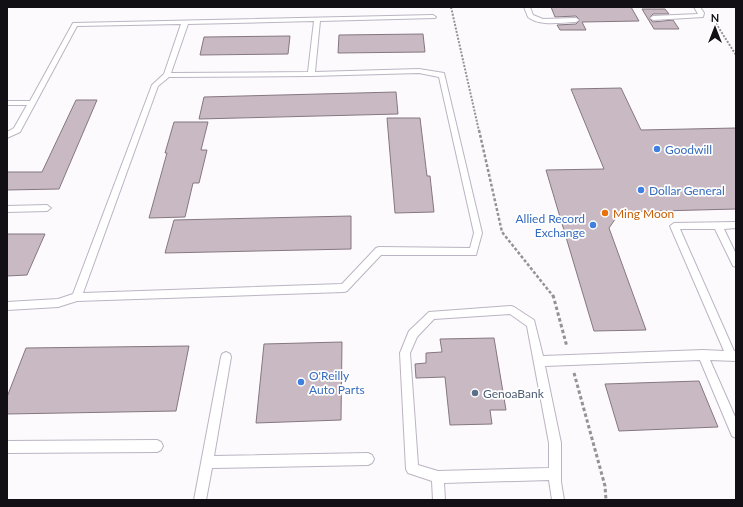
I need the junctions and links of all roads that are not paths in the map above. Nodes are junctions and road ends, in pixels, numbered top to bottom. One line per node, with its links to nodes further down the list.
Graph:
1 (527, 7): 6 (lane)
2 (697, 7): 4 (lane)
3 (433, 17): 5 (lane)
4 (653, 18)
5 (317, 19): 7 (lane); 8 (lane)
6 (576, 20)
7 (185, 22): 9 (lane); 11 (lane)
8 (311, 74): 9 (lane); 18 (lane)
9 (167, 75): 18 (lane)
10 (7, 103): 11 (lane)
11 (31, 103): 12 (lane)
12 (7, 135)
13 (47, 208): 14 (lane)
14 (7, 209)
15 (718, 226): 16 (lane); 17 (lane); 20 (lane)
16 (736, 226)
17 (736, 263)
18 (77, 297): 19 (lane)
19 (7, 306)
20 (733, 355): 21 (lane)
21 (703, 356): 23 (lane); 24 (lane)
22 (226, 357): 28 (lane)
23 (539, 361): 29 (lane); 30 (lane)
24 (736, 432)
25 (157, 446): 26 (lane)
26 (7, 447)
27 (368, 459): 28 (lane)
28 (207, 462): 31 (lane)
29 (554, 474): 30 (lane); 33 (lane)
30 (438, 477): 32 (lane)
31 (200, 500)
32 (439, 500)
33 (558, 500)

